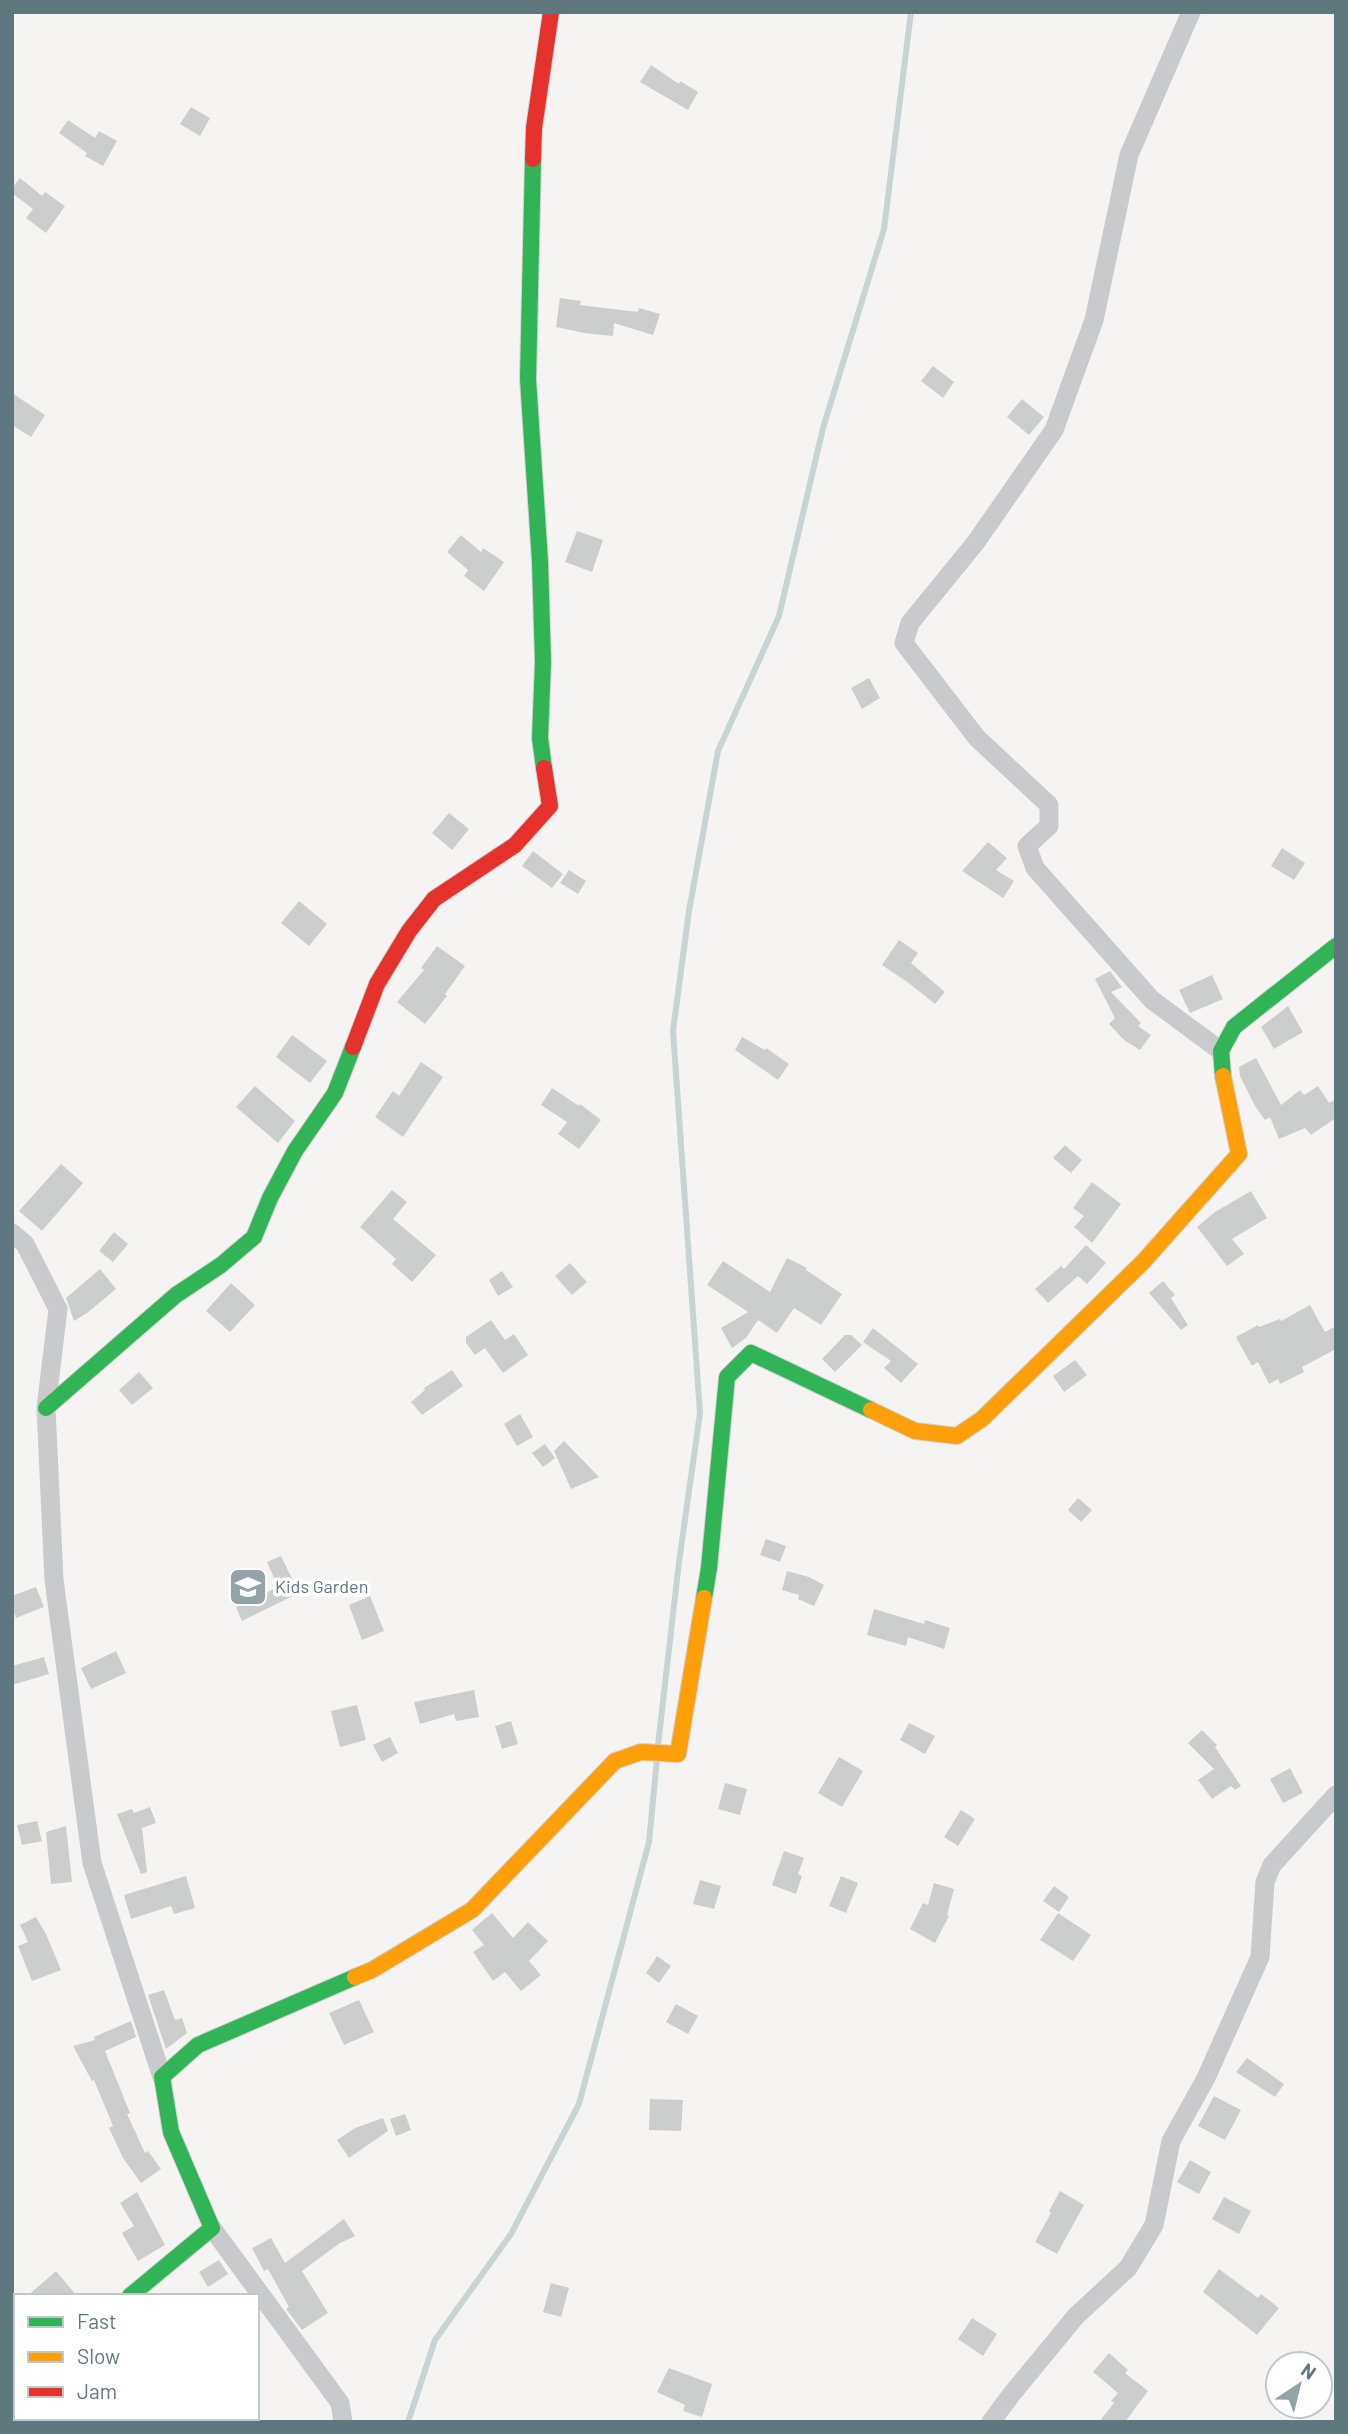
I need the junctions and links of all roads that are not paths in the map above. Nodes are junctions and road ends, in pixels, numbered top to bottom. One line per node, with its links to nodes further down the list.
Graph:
1 (551, 12): 6 (street)
2 (1191, 12): 4 (street)
3 (1336, 946): 4 (street)
4 (1221, 1051): 8 (street)
5 (12, 1233): 6 (street)
6 (46, 1408): 8 (street)
7 (1336, 1796): 12 (street)
8 (162, 2077): 9 (street)
9 (212, 2228): 10 (street); 11 (street)
10 (132, 2294)
11 (343, 2422)
12 (991, 2422)

